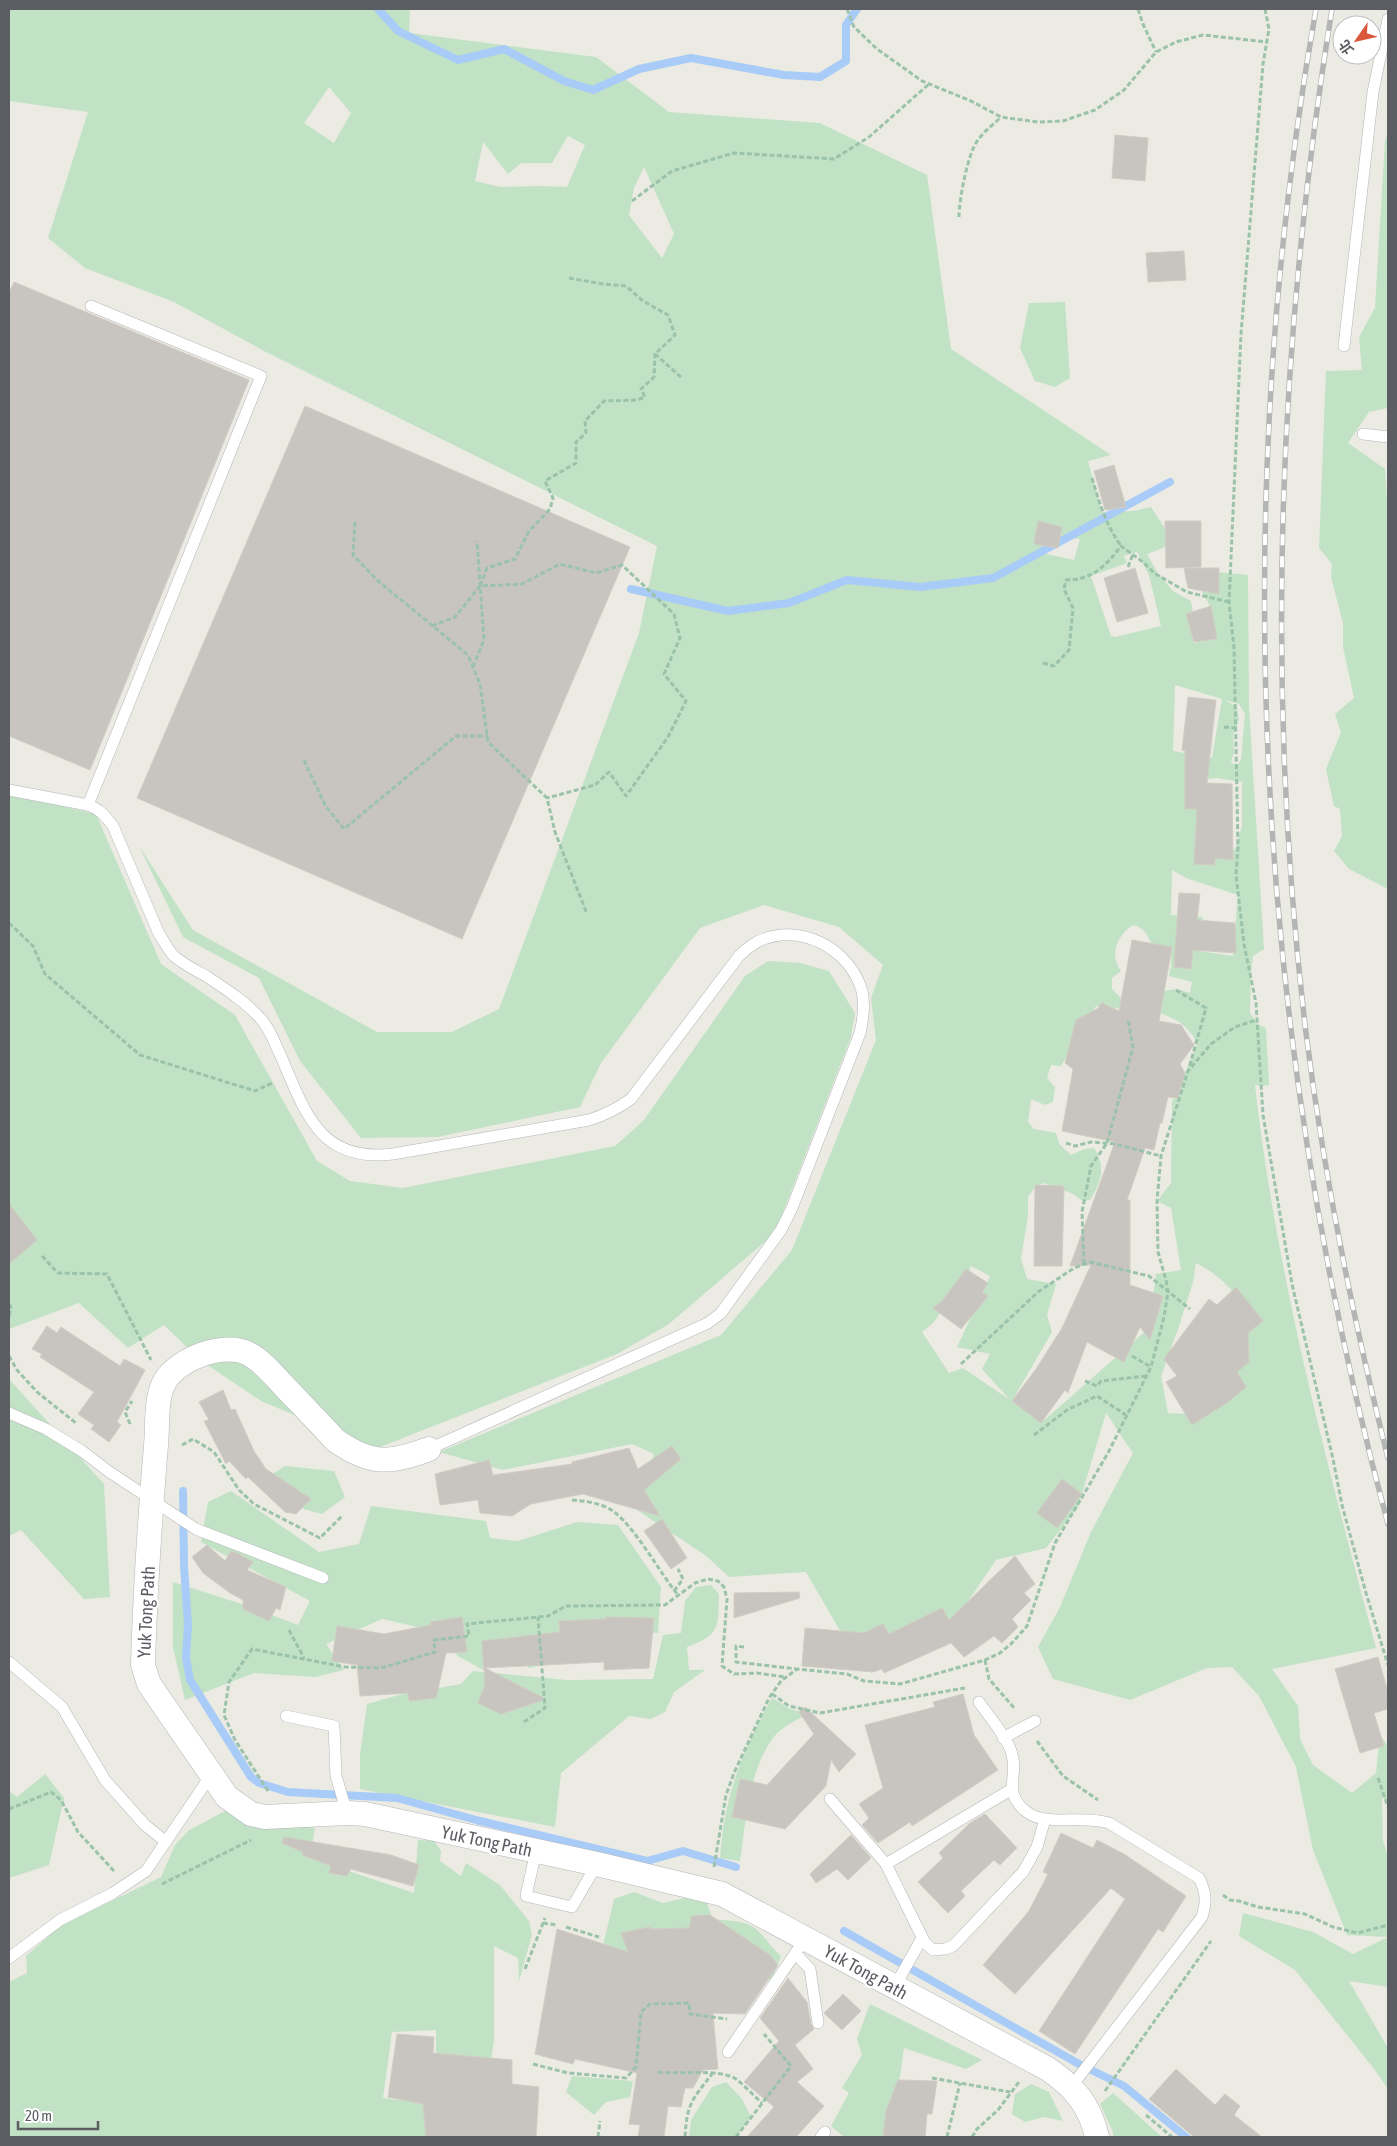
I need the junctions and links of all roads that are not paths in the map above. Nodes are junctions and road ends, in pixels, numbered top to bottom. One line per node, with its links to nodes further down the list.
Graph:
1 (1388, 19): 3 (lane)
2 (91, 306): 7 (lane)
3 (1344, 346)
4 (1363, 434): 5 (lane)
5 (1388, 437)
6 (9, 790): 7 (lane)
7 (88, 805): 9 (lane)
8 (9, 1413): 10 (lane)
9 (429, 1449): 10 (street, Yuk Tong Path)
10 (152, 1499): 11 (lane); 17 (street, Yuk Tong Path)
11 (323, 1578)
12 (9, 1662): 22 (lane)
13 (979, 1702): 16 (lane)
14 (286, 1716): 20 (lane)
15 (1030, 1724): 16 (lane)
16 (1003, 1738): 18 (lane)
17 (211, 1775): 20 (street, Yuk Tong Path); 22 (lane)
18 (1012, 1789): 21 (lane); 25 (lane)
19 (830, 1798): 25 (lane)
20 (347, 1813): 23 (street, Yuk Tong Path)
21 (1045, 1819): 26 (lane); 32 (lane)
22 (166, 1842): 28 (lane)
23 (536, 1851): 24 (street, Yuk Tong Path); 24 (lane)
24 (597, 1864): 27 (street, Yuk Tong Path)
25 (886, 1864): 26 (lane)
26 (922, 1938): 29 (lane)
27 (800, 1946): 29 (street, Yuk Tong Path); 30 (lane); 31 (lane)
28 (9, 1958)
29 (894, 1988): 32 (street, Yuk Tong Path)
30 (818, 2024)
31 (728, 2052)
32 (1071, 2087): 33 (street, Yuk Tong Path)
33 (1097, 2137)

